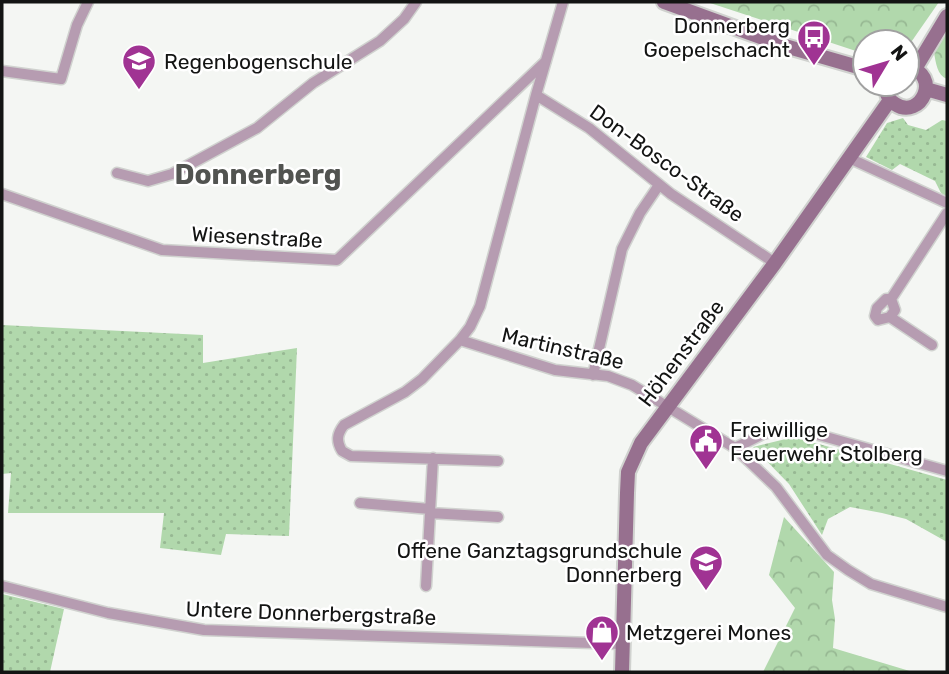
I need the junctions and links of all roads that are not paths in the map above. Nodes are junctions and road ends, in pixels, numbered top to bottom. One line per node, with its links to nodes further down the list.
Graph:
1 (88, 2): 9 (street)
2 (416, 2): 16 (street)
3 (563, 2): 7 (street)
4 (664, 2): 8 (street)
5 (947, 16): 6 (street)
6 (921, 54)
7 (546, 61): 12 (street); 18 (street, Wiesenstraße)
8 (851, 65)
9 (2, 71)
10 (921, 76): 11 (street)
11 (926, 89): 13 (street); 14 (street)
12 (536, 95): 17 (street, Don-Bosco-Straße); 24 (street)
13 (947, 95)
14 (891, 100): 15 (street, Höhenstraße)
15 (849, 158): 19 (street); 21 (street, Höhenstraße)
16 (117, 173)
17 (659, 185): 21 (street, Don-Bosco-Straße); 26 (street)
18 (2, 194)
19 (947, 203)
20 (947, 213): 22 (street)
21 (775, 263): 27 (street, Höhenstraße)
22 (891, 299): 23 (street); 23 (street)
23 (890, 317): 25 (street)
24 (460, 340): 26 (street, Martinstraße); 29 (street)
25 (932, 345)
26 (593, 375): 27 (street, Martinstraße)
27 (667, 405): 28 (street, Martinstraße); 38 (street, Höhenstraße)
28 (735, 448): 31 (street); 37 (street, Martinstraße)
29 (433, 458): 30 (street); 33 (street)
30 (498, 461)
31 (947, 471)
32 (360, 503): 33 (street)
33 (430, 511): 34 (street); 36 (street)
34 (498, 517)
35 (2, 586): 38 (street, Untere Donnerbergstraße)
36 (426, 586)
37 (947, 607)
38 (623, 644): 39 (street, Höhenstraße)
39 (622, 672)

